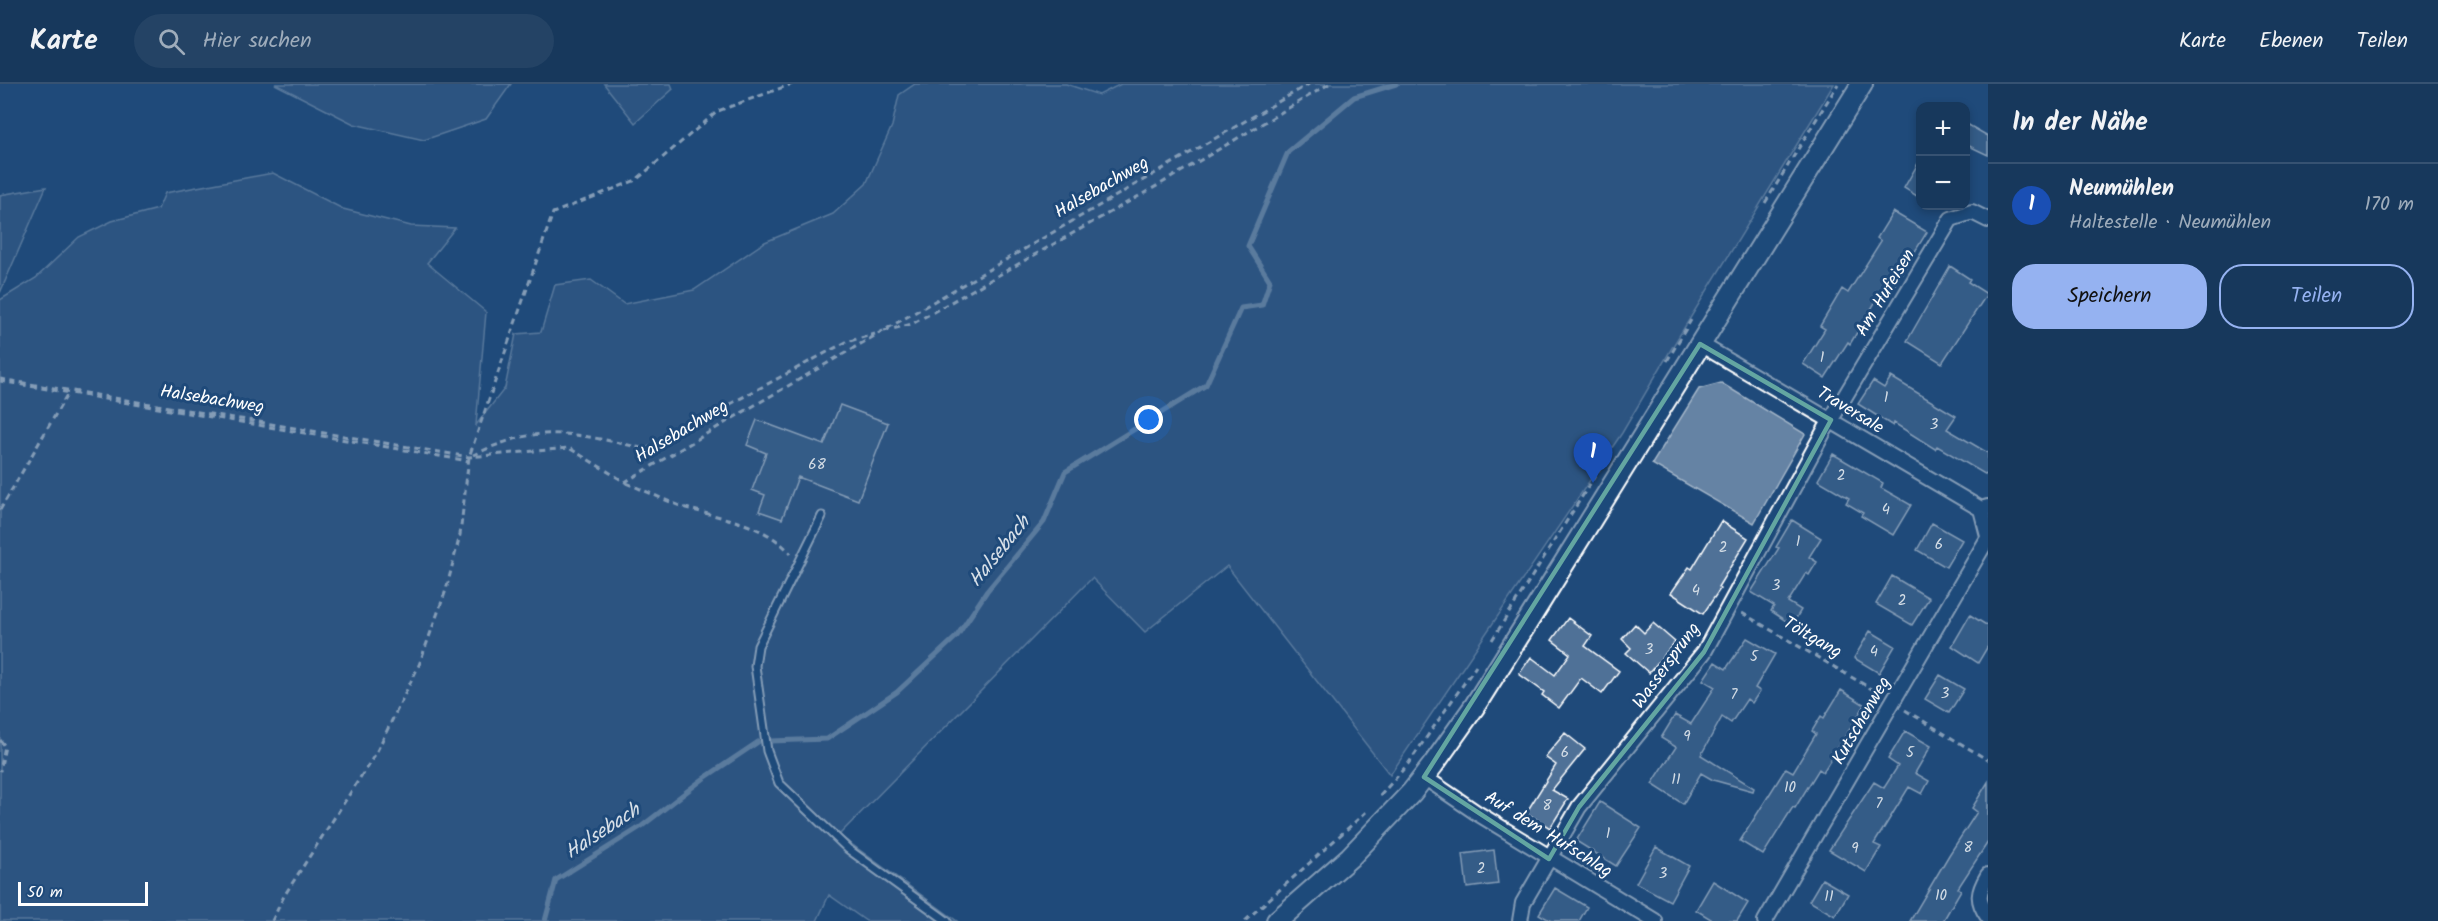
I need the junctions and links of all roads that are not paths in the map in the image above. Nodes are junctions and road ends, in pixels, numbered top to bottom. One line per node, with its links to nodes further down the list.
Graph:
1 (1862, 84): 3 (street)
2 (1988, 220): 4 (street, Am Hufeisen)
3 (1700, 344): 4 (street, Traversale); 8 (street)
4 (1831, 420): 5 (street, Traversale); 9 (street, Wassersprung)
5 (1984, 508): 7 (street, Traversale)
6 (822, 516): 12 (lane)
7 (1988, 537): 16 (street, Kutschenweg)
8 (1424, 777): 9 (street, Auf dem Hufschlag); 13 (street)
9 (1549, 859): 14 (street, Wassersprung); 15 (street, Auf dem Hufschlag)
10 (1988, 875): 11 (street)
11 (1988, 917)
12 (947, 921)
13 (1277, 921)
14 (1520, 921)
15 (1655, 921)
16 (1765, 921)

